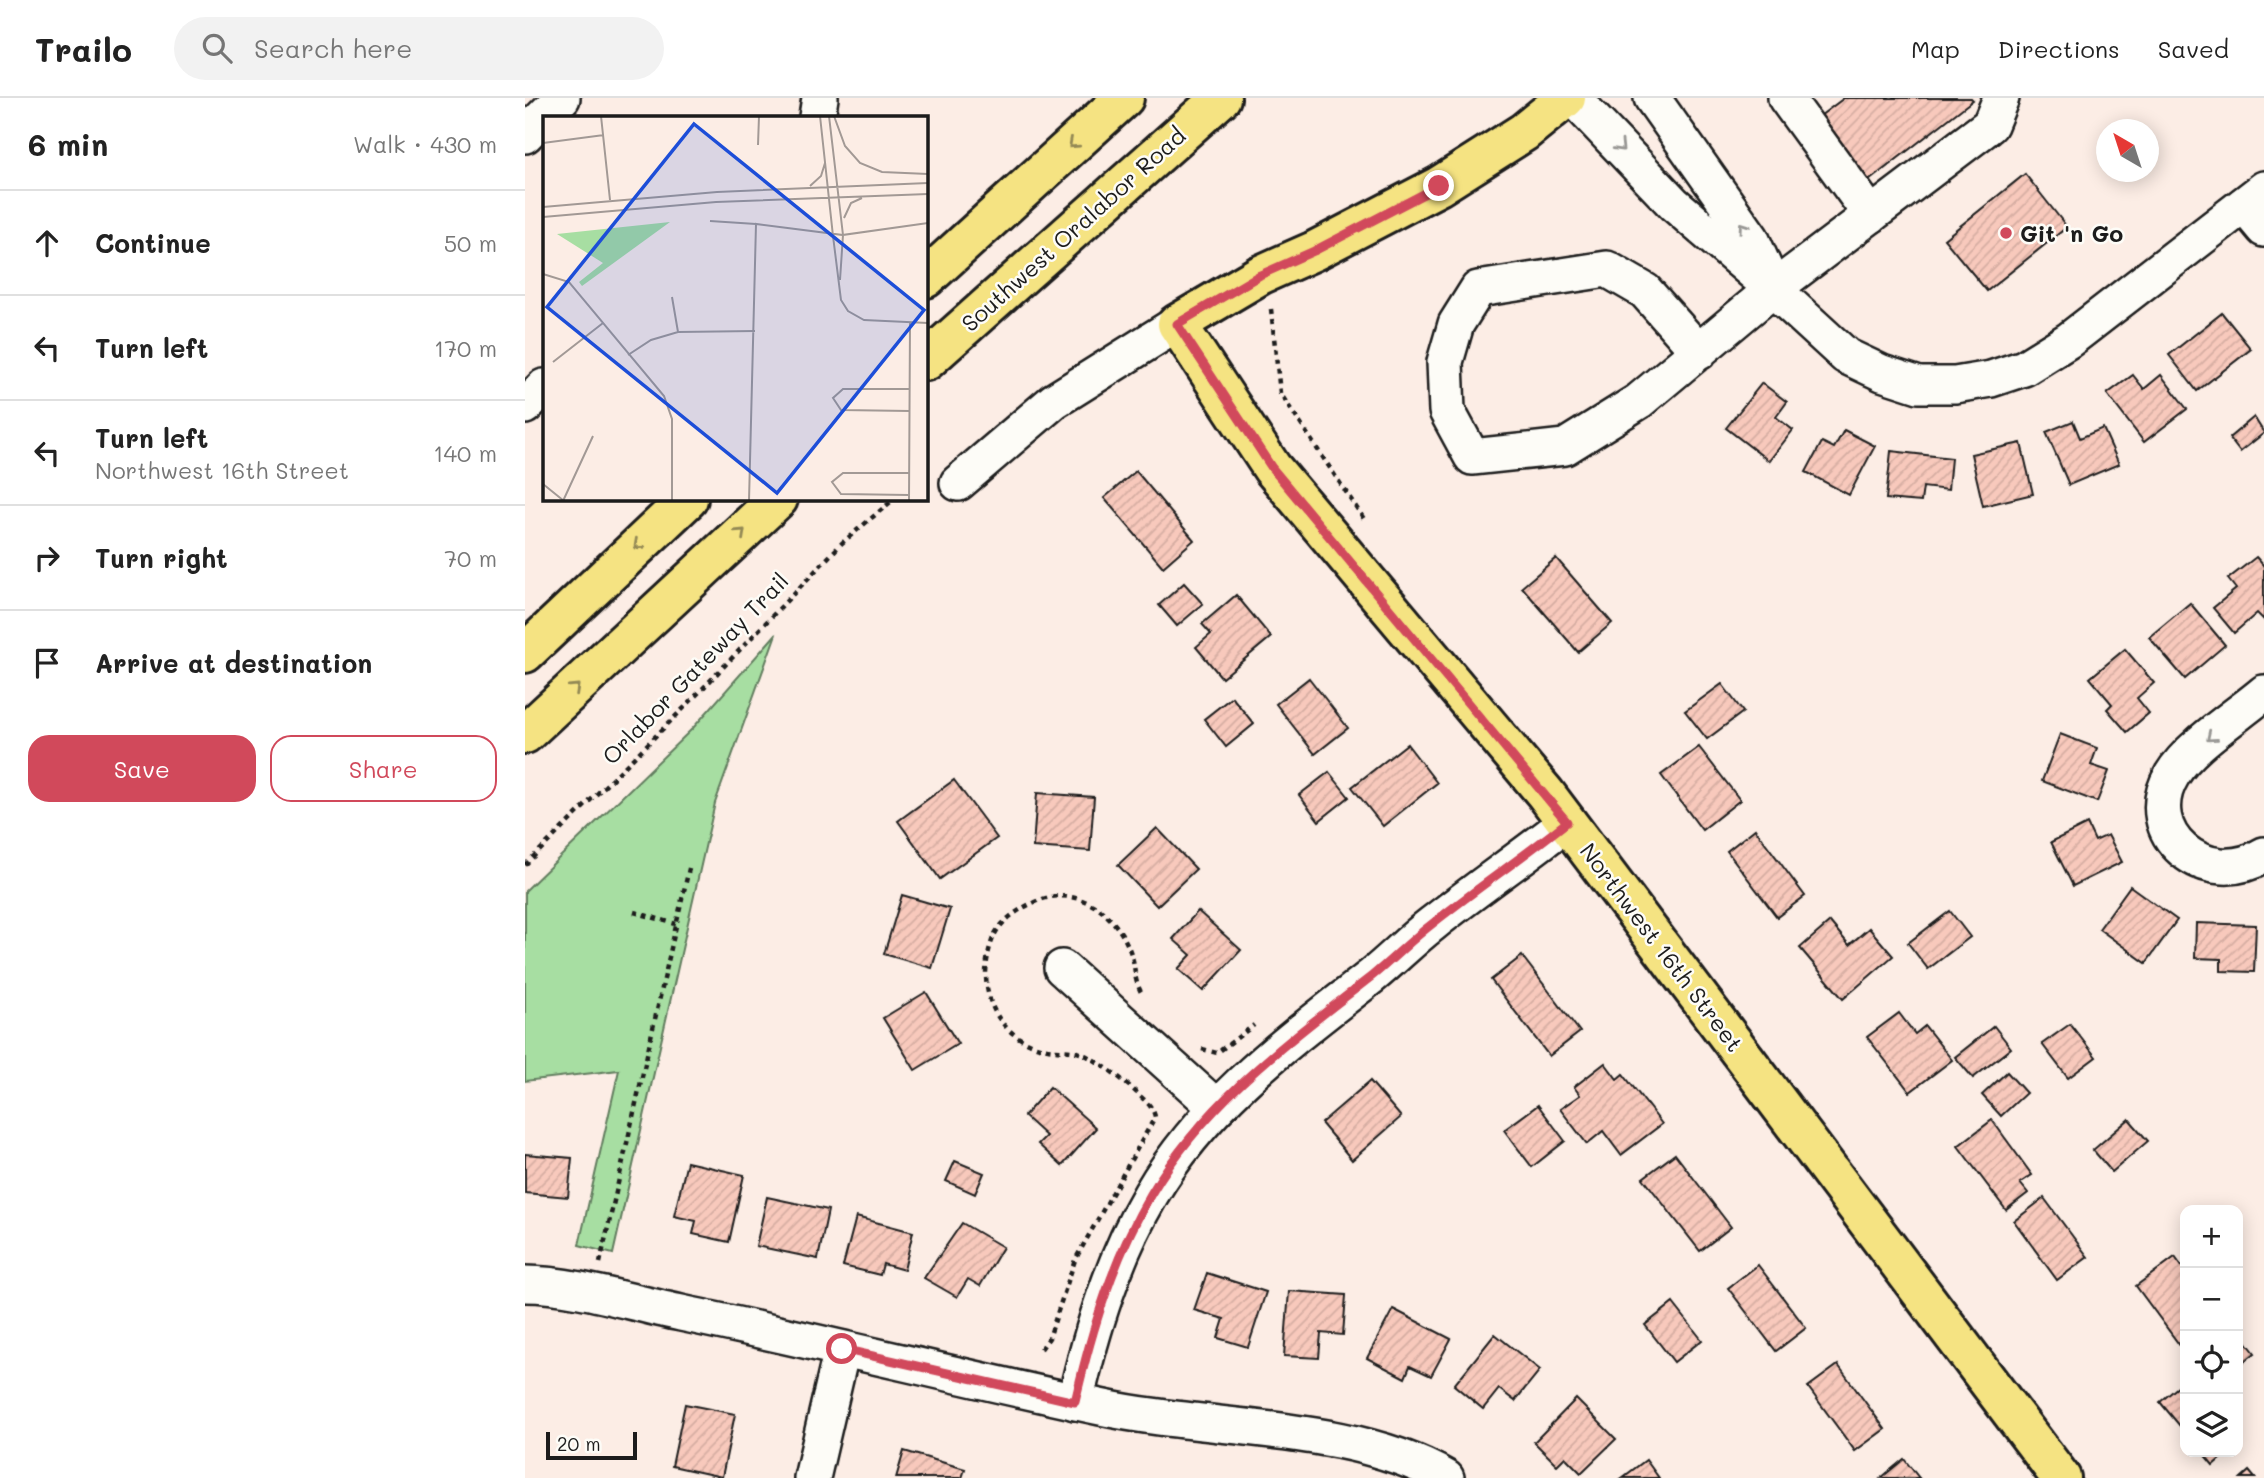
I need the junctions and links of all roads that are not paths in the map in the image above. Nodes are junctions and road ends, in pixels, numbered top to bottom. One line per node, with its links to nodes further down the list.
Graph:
1 (562, 98): 10 (street)
2 (820, 98): 11 (street)
3 (1123, 98): 16 (main road, one-way to 16)
4 (1221, 98): 20 (main road, Southwest Oralabor Road)
5 (1566, 98): 18 (main road)
6 (1573, 98): 17 (street, one-way to 17)
7 (1652, 98): 17 (street, one-way to 7)
8 (1786, 98): 15 (street)
9 (2001, 98): 15 (street)
10 (544, 116)
11 (817, 116)
12 (543, 117): 13 (street)
13 (525, 135)
14 (2257, 208): 17 (street)
15 (1871, 215): 17 (street)
16 (927, 277)
17 (1773, 289): 19 (street)
18 (1177, 324): 23 (street); 29 (main road, Northwest 16th Street)
19 (1699, 352): 19 (street)
20 (927, 360)
21 (543, 388): 22 (street)
22 (525, 407)
23 (958, 483)
24 (687, 500): 26 (main road, one-way to 26)
25 (777, 500): 28 (main road, one-way to 25)
26 (525, 653)
27 (2264, 693): 30 (street, one-way to 30)
28 (525, 734)
29 (1567, 822): 32 (street); 38 (main road, Northwest 16th Street)
30 (2264, 855)
31 (1062, 968): 32 (street)
32 (1216, 1107): 35 (street)
33 (525, 1284): 34 (street)
34 (842, 1349): 35 (street); 36 (street)
35 (1075, 1402): 37 (street)
36 (812, 1478)
37 (1446, 1478)
38 (2061, 1478)

